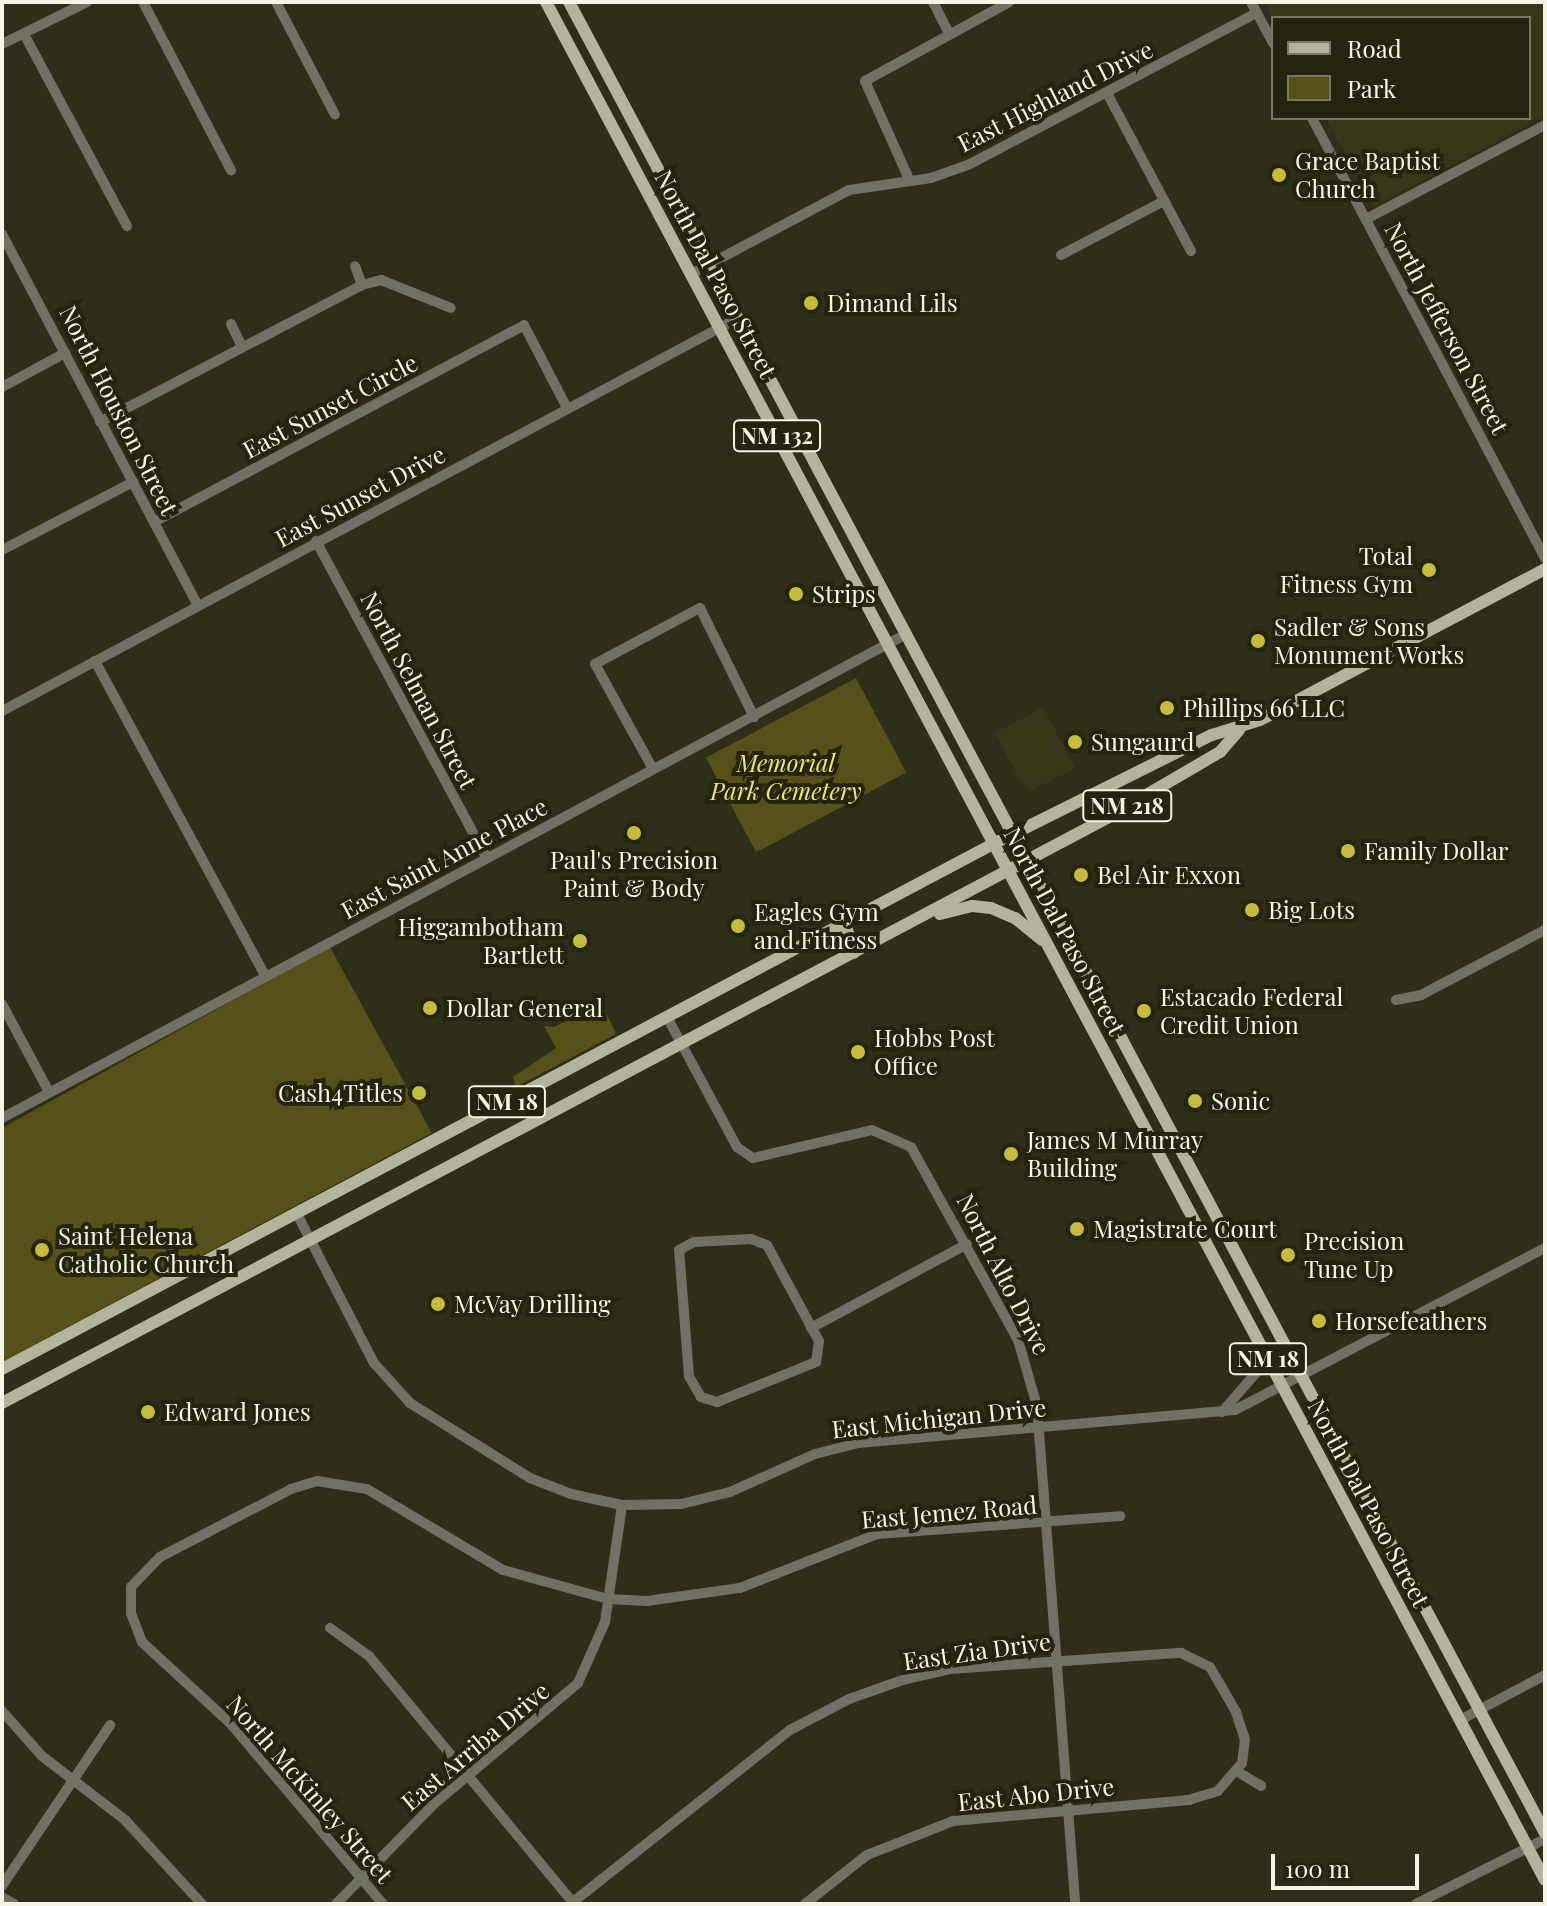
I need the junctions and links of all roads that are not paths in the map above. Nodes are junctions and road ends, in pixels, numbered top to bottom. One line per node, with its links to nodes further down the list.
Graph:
1 (87, 2): 10 (street)
2 (143, 2): 18 (street)
3 (276, 2): 15 (street)
4 (546, 2): 28 (main road, North Dal Paso Street / NM 132)
5 (569, 2): 26 (main road, North Dal Paso Street / NM 132)
6 (933, 2): 11 (street)
7 (1009, 2): 11 (street)
8 (1251, 2): 9 (street)
9 (1257, 13): 12 (street); 14 (street, East Highland Drive)
10 (24, 34): 13 (street); 22 (street)
11 (949, 34): 19 (street)
12 (1271, 39)
13 (2, 44)
14 (1107, 93): 19 (street, East Highland Drive); 20 (street)
15 (335, 115)
16 (1313, 120): 21 (street, North Jefferson Street)
17 (1545, 125): 21 (street)
18 (231, 170)
19 (909, 179): 26 (street, East Highland Drive)
20 (1164, 201): 24 (street); 25 (street)
21 (1366, 219): 43 (street, North Jefferson Street)
22 (127, 226)
23 (2, 234): 35 (street, North Houston Street)
24 (1191, 251)
25 (1061, 255)
26 (709, 264): 28 (street, East Highland Drive); 31 (main road, North Dal Paso Street / NM 132)
27 (355, 266): 29 (street)
28 (691, 274): 33 (main road, North Dal Paso Street / NM 132)
29 (362, 285): 30 (street); 34 (street)
30 (451, 308)
31 (738, 318): 33 (street, East Sunset Drive); 46 (main road, North Dal Paso Street / NM 132)
32 (231, 324): 34 (street)
33 (719, 328): 37 (street, East Sunset Drive); 47 (main road, North Dal Paso Street / NM 132)
34 (242, 347): 38 (street)
35 (65, 353): 36 (street); 38 (street, North Houston Street)
36 (2, 387)
37 (567, 408): 40 (street, East Sunset Circle); 41 (street, East Sunset Drive)
38 (100, 422): 39 (street, North Houston Street)
39 (133, 482): 40 (street, North Houston Street); 42 (street)
40 (154, 522): 45 (street, North Houston Street)
41 (316, 541): 45 (street, East Sunset Drive); 55 (street, North Selman Street)
42 (2, 550)
43 (1545, 558)
44 (1545, 569): 51 (main road, NM 218)
45 (198, 605): 48 (street, East Sunset Drive)
46 (906, 634): 47 (street, East Saint Anne Place); 53 (main road, North Dal Paso Street / NM 132)
47 (887, 644): 50 (street, East Saint Anne Place); 54 (main road, North Dal Paso Street / NM 132)
48 (95, 661): 49 (street, East Sunset Drive); 63 (street)
49 (2, 711)
50 (754, 717): 52 (street, East Saint Anne Place); 52 (street)
51 (1239, 730): 53 (main road); 56 (main road, NM 218)
52 (653, 769): 55 (street, East Saint Anne Place)
53 (1013, 834): 54 (main road, NM 18); 56 (main road, North Dal Paso Street / NM 132)
54 (993, 844): 57 (main road, North Dal Paso Street / NM 132); 59 (main road, NM 18)
55 (487, 858): 63 (street, East Saint Anne Place)
56 (1027, 860): 57 (main road, NM 218); 77 (main road, North Dal Paso Street / NM 18)
57 (1008, 870): 58 (main road, NM 18); 61 (main road, North Dal Paso Street / NM 18)
58 (925, 915): 61 (main road); 62 (main road, NM 18)
59 (845, 923): 62 (main road); 66 (main road, NM 18)
60 (1545, 930): 64 (street)
61 (1046, 943): 75 (main road, North Dal Paso Street / NM 18)
62 (854, 953): 67 (main road, NM 18)
63 (265, 976): 68 (street, East Saint Anne Place)
64 (1396, 1000)
65 (2, 1004): 68 (street)
66 (667, 1017): 67 (street, North Alto Drive); 70 (main road, NM 18)
67 (681, 1044): 71 (main road, NM 18); 72 (street, North Alto Drive)
68 (49, 1092): 69 (street, East Saint Anne Place)
69 (2, 1118)
70 (297, 1214): 71 (street, East Michigan Drive); 76 (main road, NM 18)
71 (310, 1240): 79 (main road, NM 18); 82 (street, East Michigan Drive)
72 (967, 1244): 74 (street); 81 (street, North Alto Drive)
73 (1545, 1248): 77 (street, East Michigan Drive)
74 (811, 1328): 74 (street)
75 (1260, 1343): 78 (main road, North Dal Paso Street / NM 18); 80 (street)
76 (2, 1369)
77 (1302, 1377): 78 (street, East Michigan Drive); 90 (main road, North Dal Paso Street / NM 18)
78 (1283, 1388): 80 (street, East Michigan Drive); 92 (main road, North Dal Paso Street / NM 18)
79 (2, 1403)
80 (1221, 1413): 81 (street, East Michigan Drive)
81 (1038, 1426): 82 (street, East Michigan Drive); 84 (street, North Alto Drive)
82 (622, 1505): 86 (street, East Arriba Drive)
83 (1120, 1516): 84 (street, East Jemez Road)
84 (1043, 1523): 86 (street, East Jemez Road); 88 (street, North Alto Drive)
85 (131, 1587): 86 (street, East Jemez Road); 102 (street, North McKinley Street)
86 (608, 1599): 95 (street, East Arriba Drive)
87 (330, 1628): 95 (street)
88 (1054, 1660): 94 (street, East Zia Drive); 98 (street, North Alto Drive); 106 (street, East Zia Drive)
89 (1545, 1675): 90 (street)
90 (1480, 1710): 92 (street); 99 (main road, North Dal Paso Street / NM 18)
91 (2, 1711): 96 (street)
92 (1460, 1720): 101 (main road, North Dal Paso Street / NM 18)
93 (110, 1725): 96 (street)
94 (1238, 1772): 97 (street); 98 (street, East Abo Drive)
95 (468, 1774): 102 (street, East Arriba Drive); 106 (street)
96 (74, 1780): 104 (street); 108 (street)
97 (1261, 1786)
98 (1066, 1810): 111 (street, East Abo Drive); 112 (street, North Alto Drive)
99 (1545, 1833)
100 (1545, 1839): 101 (street)
101 (1528, 1848): 103 (main road, North Dal Paso Street / NM 18); 113 (street)
102 (362, 1878): 109 (street, East Arriba Drive); 110 (street, North McKinley Street)
103 (1545, 1880)
104 (2, 1886)
105 (2, 1897): 107 (street)
106 (573, 1903)
107 (14, 1904)
108 (202, 1904)
109 (336, 1904)
110 (383, 1904)
111 (805, 1904)
112 (1075, 1904)
113 (1416, 1904)

